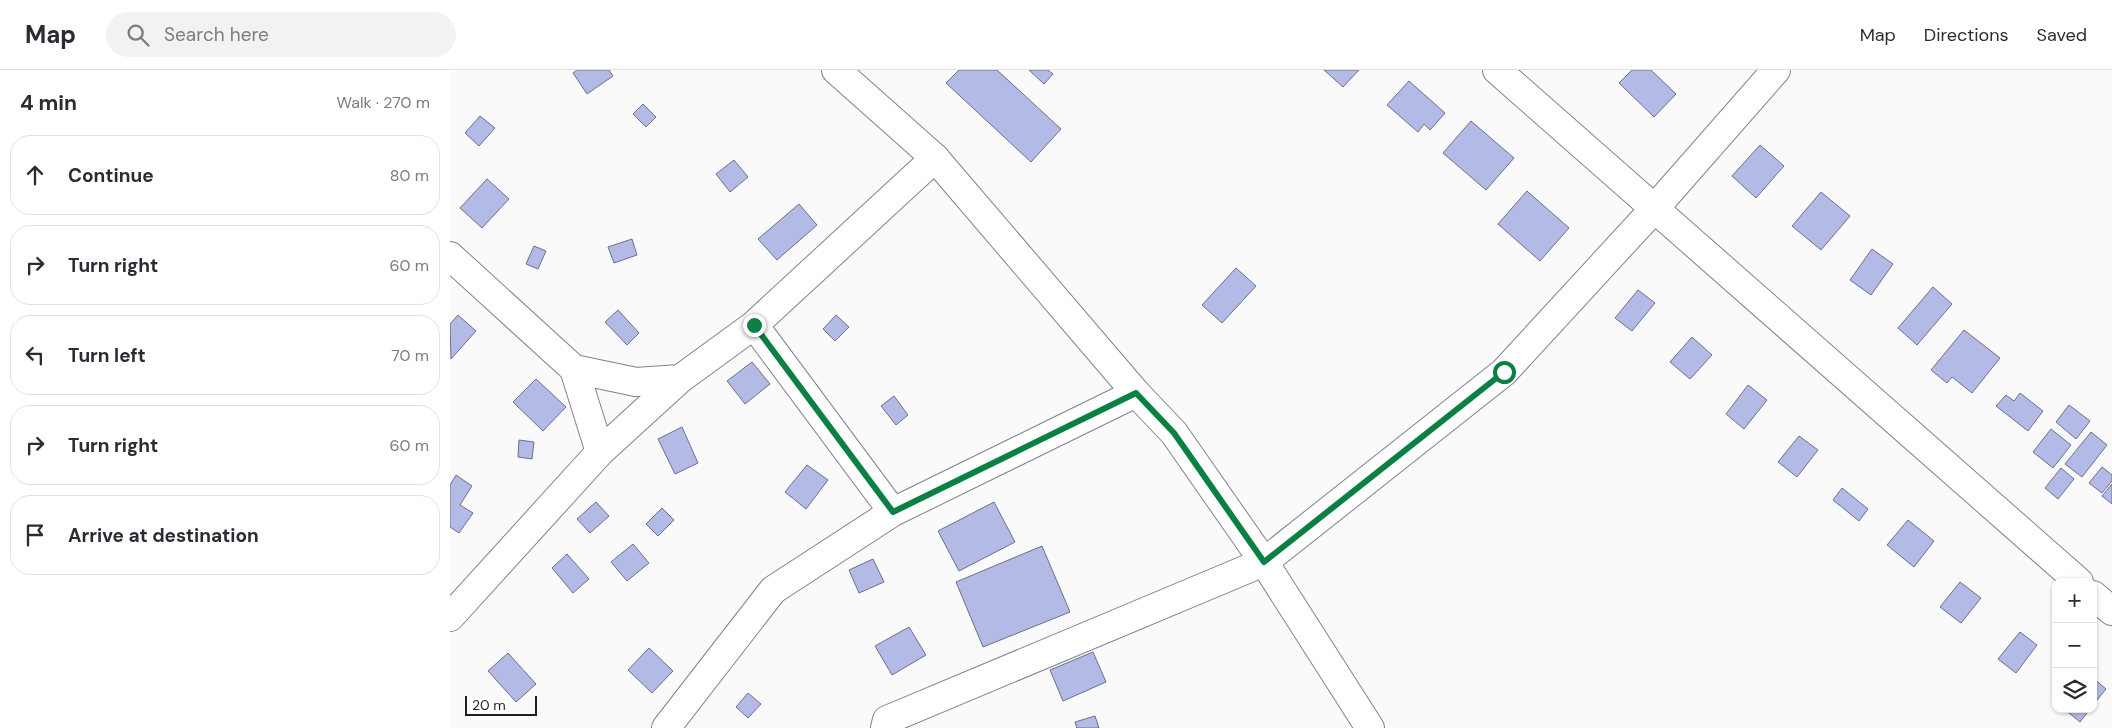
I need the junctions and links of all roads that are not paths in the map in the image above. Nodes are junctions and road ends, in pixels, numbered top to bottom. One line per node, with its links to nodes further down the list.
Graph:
1 (836, 70): 4 (street)
2 (1497, 70): 5 (street)
3 (1776, 70): 5 (street)
4 (936, 158): 7 (street); 10 (street)
5 (1654, 209): 13 (street); 14 (street)
6 (450, 256): 8 (street)
7 (754, 325): 9 (street); 12 (street)
8 (574, 369): 9 (street); 11 (street)
9 (680, 379): 11 (street)
10 (1136, 393): 12 (street); 13 (street)
11 (600, 452): 17 (street)
12 (893, 512): 18 (street)
13 (1264, 562): 19 (street); 20 (street)
14 (2074, 578)
15 (2097, 598): 16 (street)
16 (2112, 611)
17 (450, 617)
18 (666, 728)
19 (885, 728)
20 (1370, 728)

